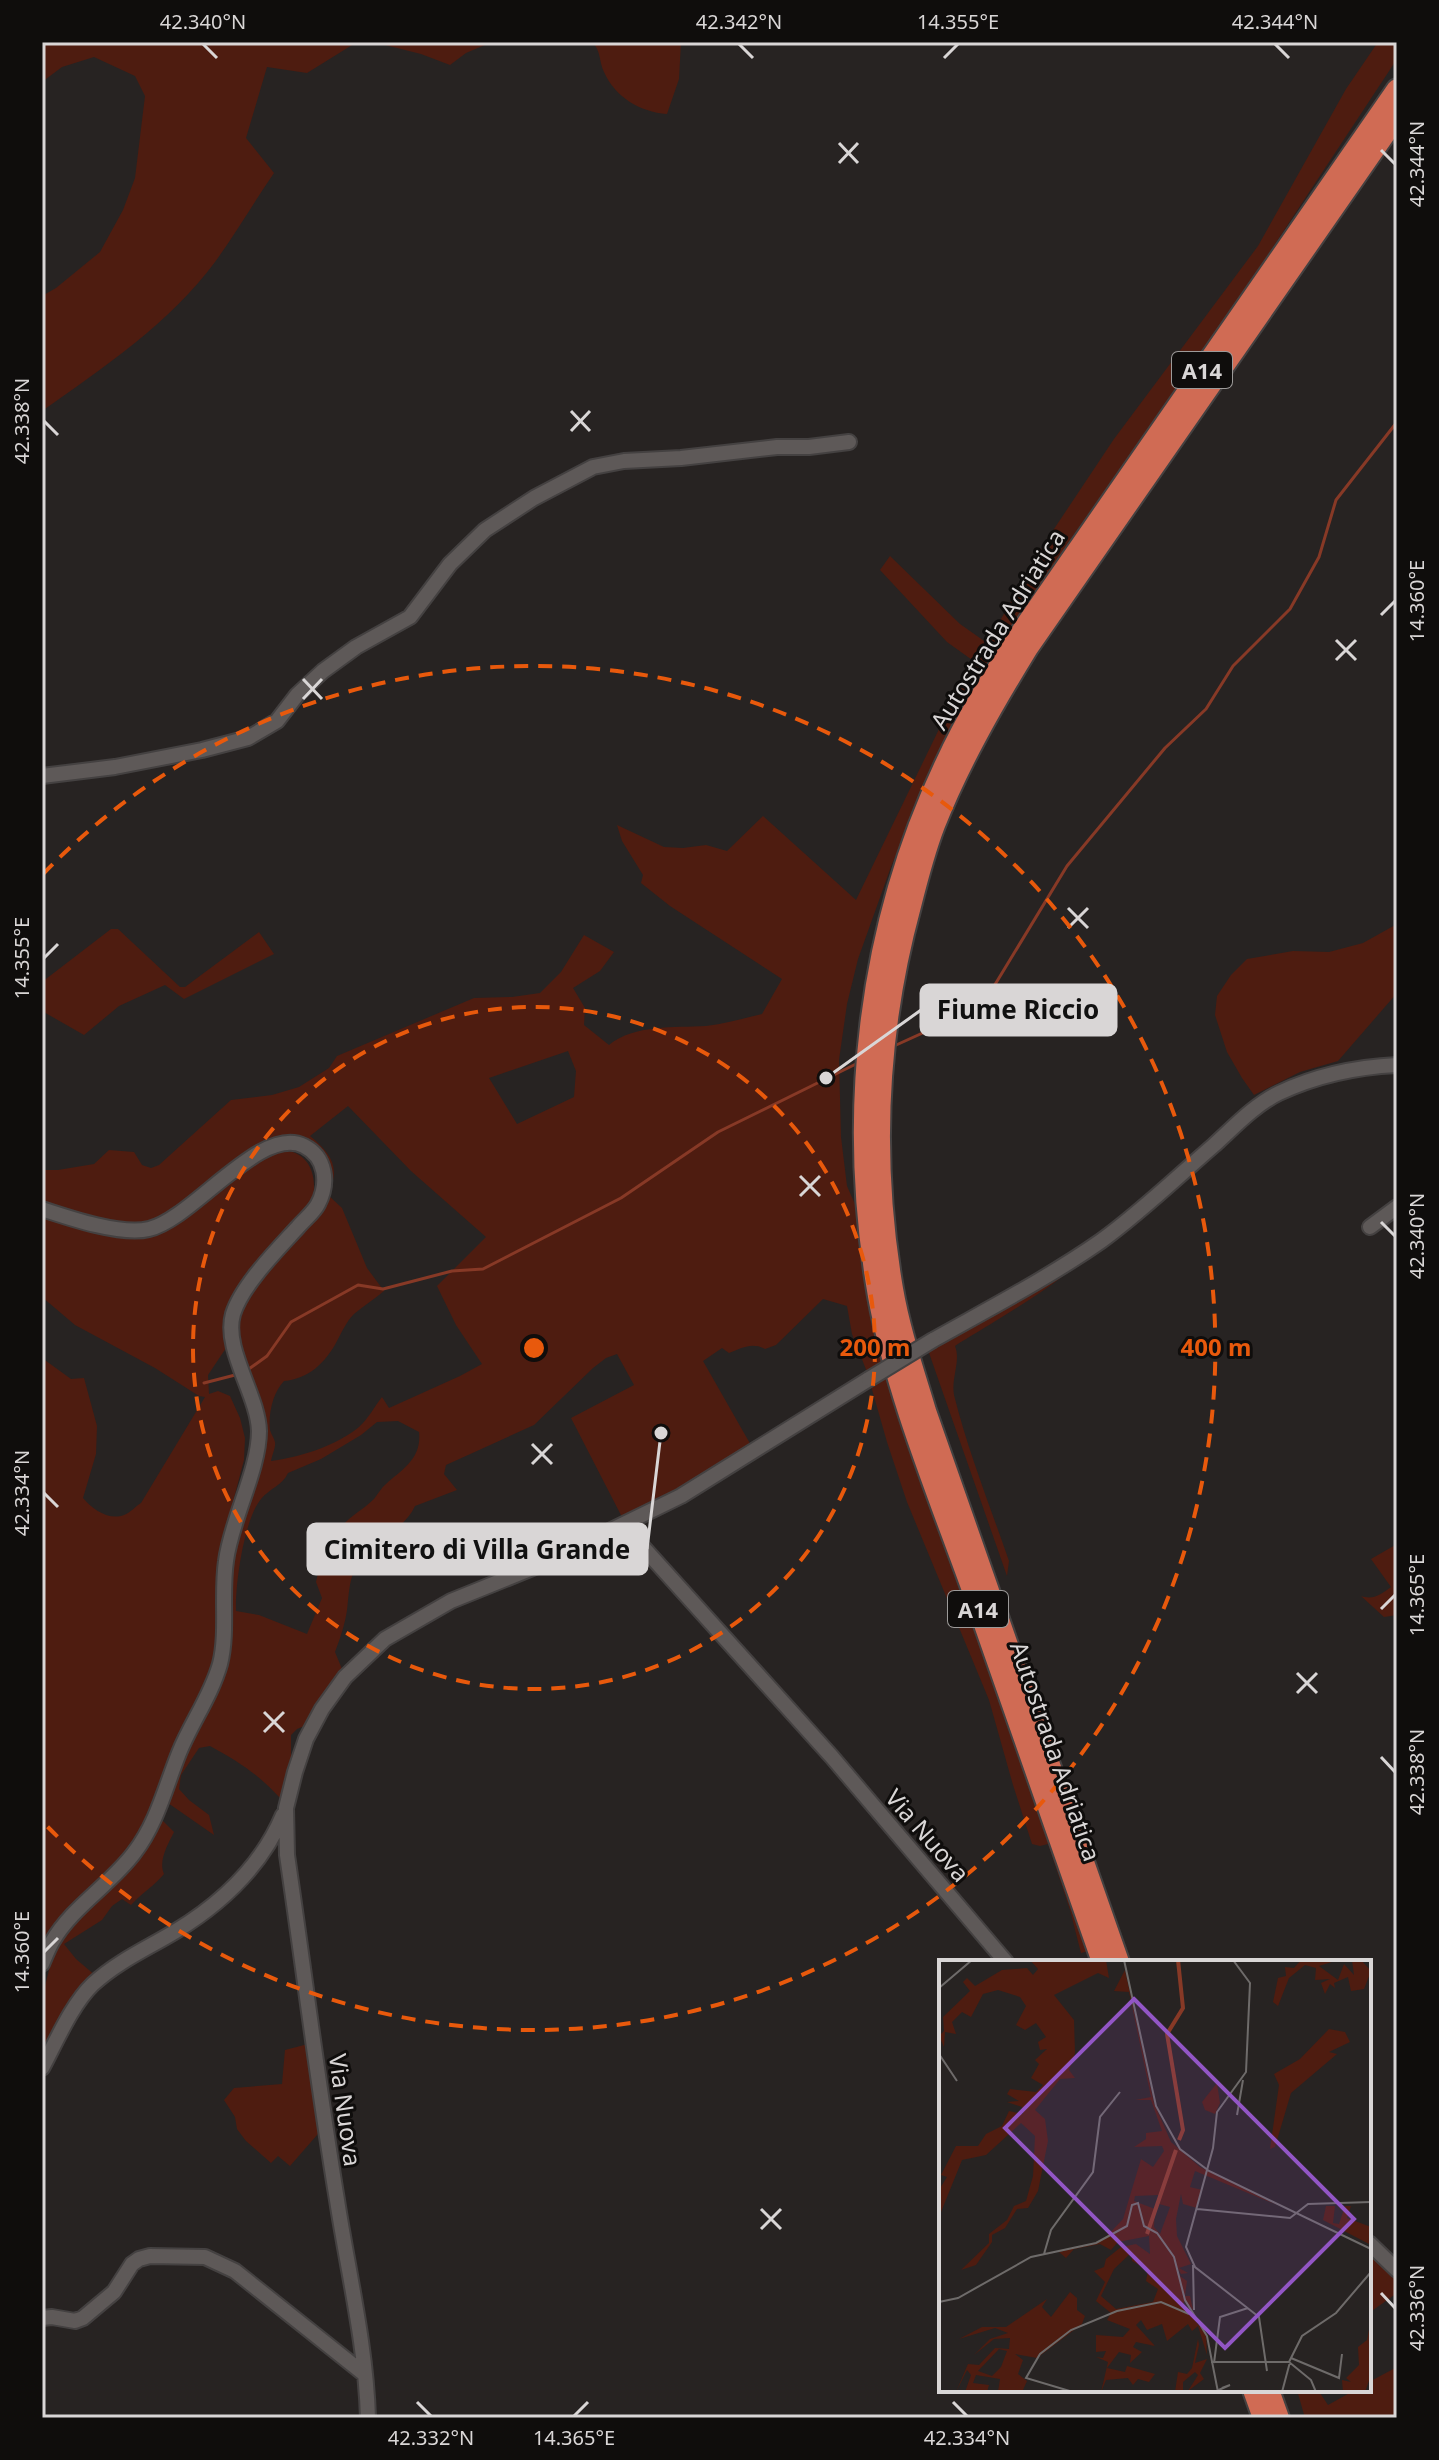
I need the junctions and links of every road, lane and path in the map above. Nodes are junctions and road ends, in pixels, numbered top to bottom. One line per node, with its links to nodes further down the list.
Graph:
1 (1397, 89): 4 (highway, Autostrada Adriatica / A14)
2 (1397, 117): 4 (highway, Autostrada Adriatica / A14)
3 (849, 442): 5 (street)
4 (1014, 656): 10 (highway, Autostrada Adriatica / A14)
5 (42, 776)
6 (1397, 1065): 11 (street, Via Nuova, bridge)
7 (1397, 1207): 9 (street)
8 (42, 1209): 16 (street)
9 (1370, 1227)
10 (881, 1251): 14 (highway, Autostrada Adriatica / A14); 15 (highway, Autostrada Adriatica / A14)
11 (623, 1525): 12 (street, Via Nuova); 13 (street, Via Nuova)
12 (286, 1808): 17 (street, Via Nuova); 21 (street, Via Nuova)
13 (1004, 1960)
14 (1101, 1960)
15 (1118, 1960)
16 (42, 1964)
17 (42, 2068)
18 (1371, 2245): 19 (street)
19 (1397, 2270)
20 (42, 2318): 21 (street)
21 (363, 2373): 24 (street, Via Nuova)
22 (1254, 2392): 25 (highway)
23 (1270, 2392): 26 (highway)
24 (368, 2418)
25 (1263, 2418)
26 (1279, 2418)

